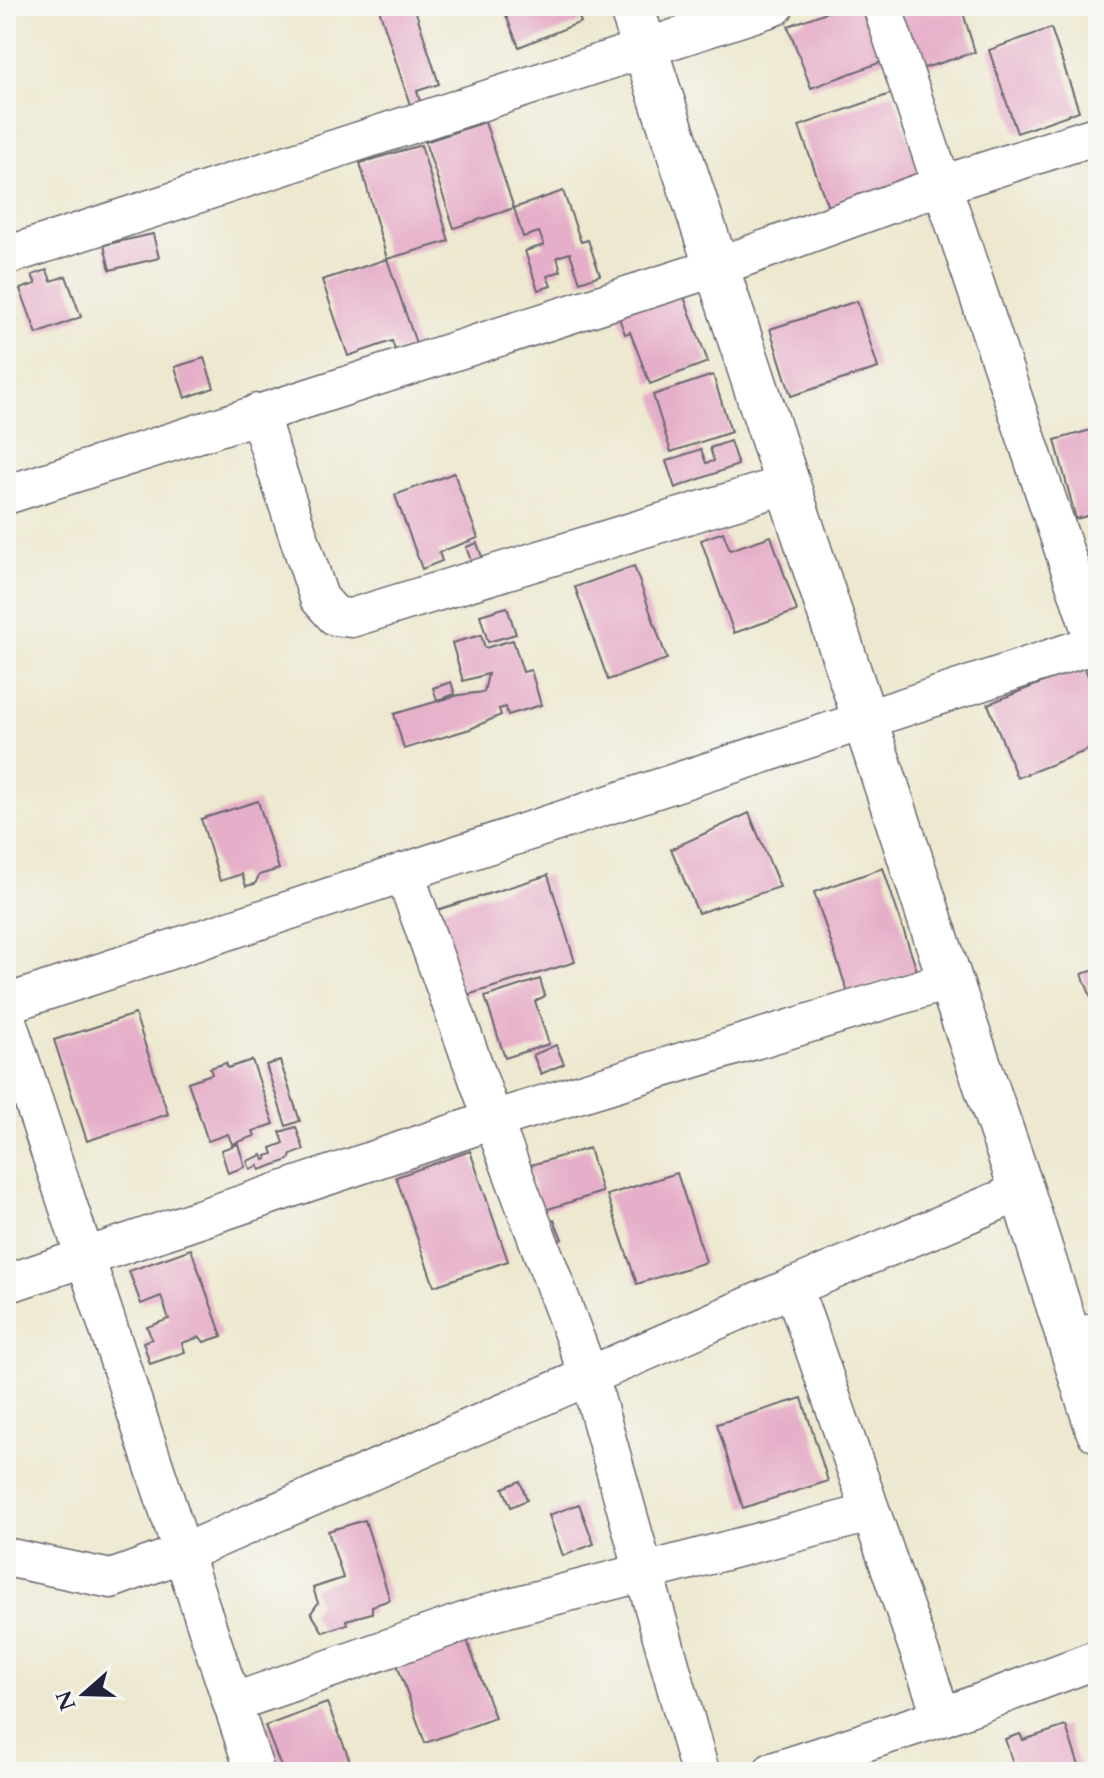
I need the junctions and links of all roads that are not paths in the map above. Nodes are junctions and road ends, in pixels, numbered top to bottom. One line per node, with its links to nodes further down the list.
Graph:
1 (631, 6): 4 (street)
2 (775, 6): 4 (street)
3 (882, 6): 6 (street)
4 (645, 48): 7 (street); 8 (street)
5 (1098, 135): 6 (street)
6 (942, 185): 8 (street); 12 (street)
7 (6, 256)
8 (717, 267): 9 (street); 10 (street)
9 (258, 413): 10 (street); 11 (street)
10 (788, 484): 13 (street)
11 (6, 495)
12 (1097, 646): 13 (street)
13 (865, 720): 14 (street); 15 (street)
14 (404, 872): 16 (street); 18 (street)
15 (950, 980): 18 (street); 19 (street)
16 (6, 1004)
17 (6, 1018): 20 (street)
18 (493, 1120): 20 (street); 24 (street)
19 (1022, 1191): 22 (street); 23 (street)
20 (85, 1257): 21 (street); 27 (street)
21 (6, 1284)
22 (793, 1287): 24 (street); 26 (street)
23 (1084, 1337): 25 (street)
24 (589, 1376): 27 (street); 29 (street)
25 (1098, 1430)
26 (870, 1513): 29 (street); 32 (street)
27 (183, 1553): 28 (street); 31 (street)
28 (6, 1557)
29 (643, 1573): 31 (street); 34 (street)
30 (1098, 1659): 32 (street)
31 (232, 1703): 33 (street)
32 (942, 1717): 35 (street)
33 (255, 1772)
34 (700, 1772)
35 (772, 1772)

